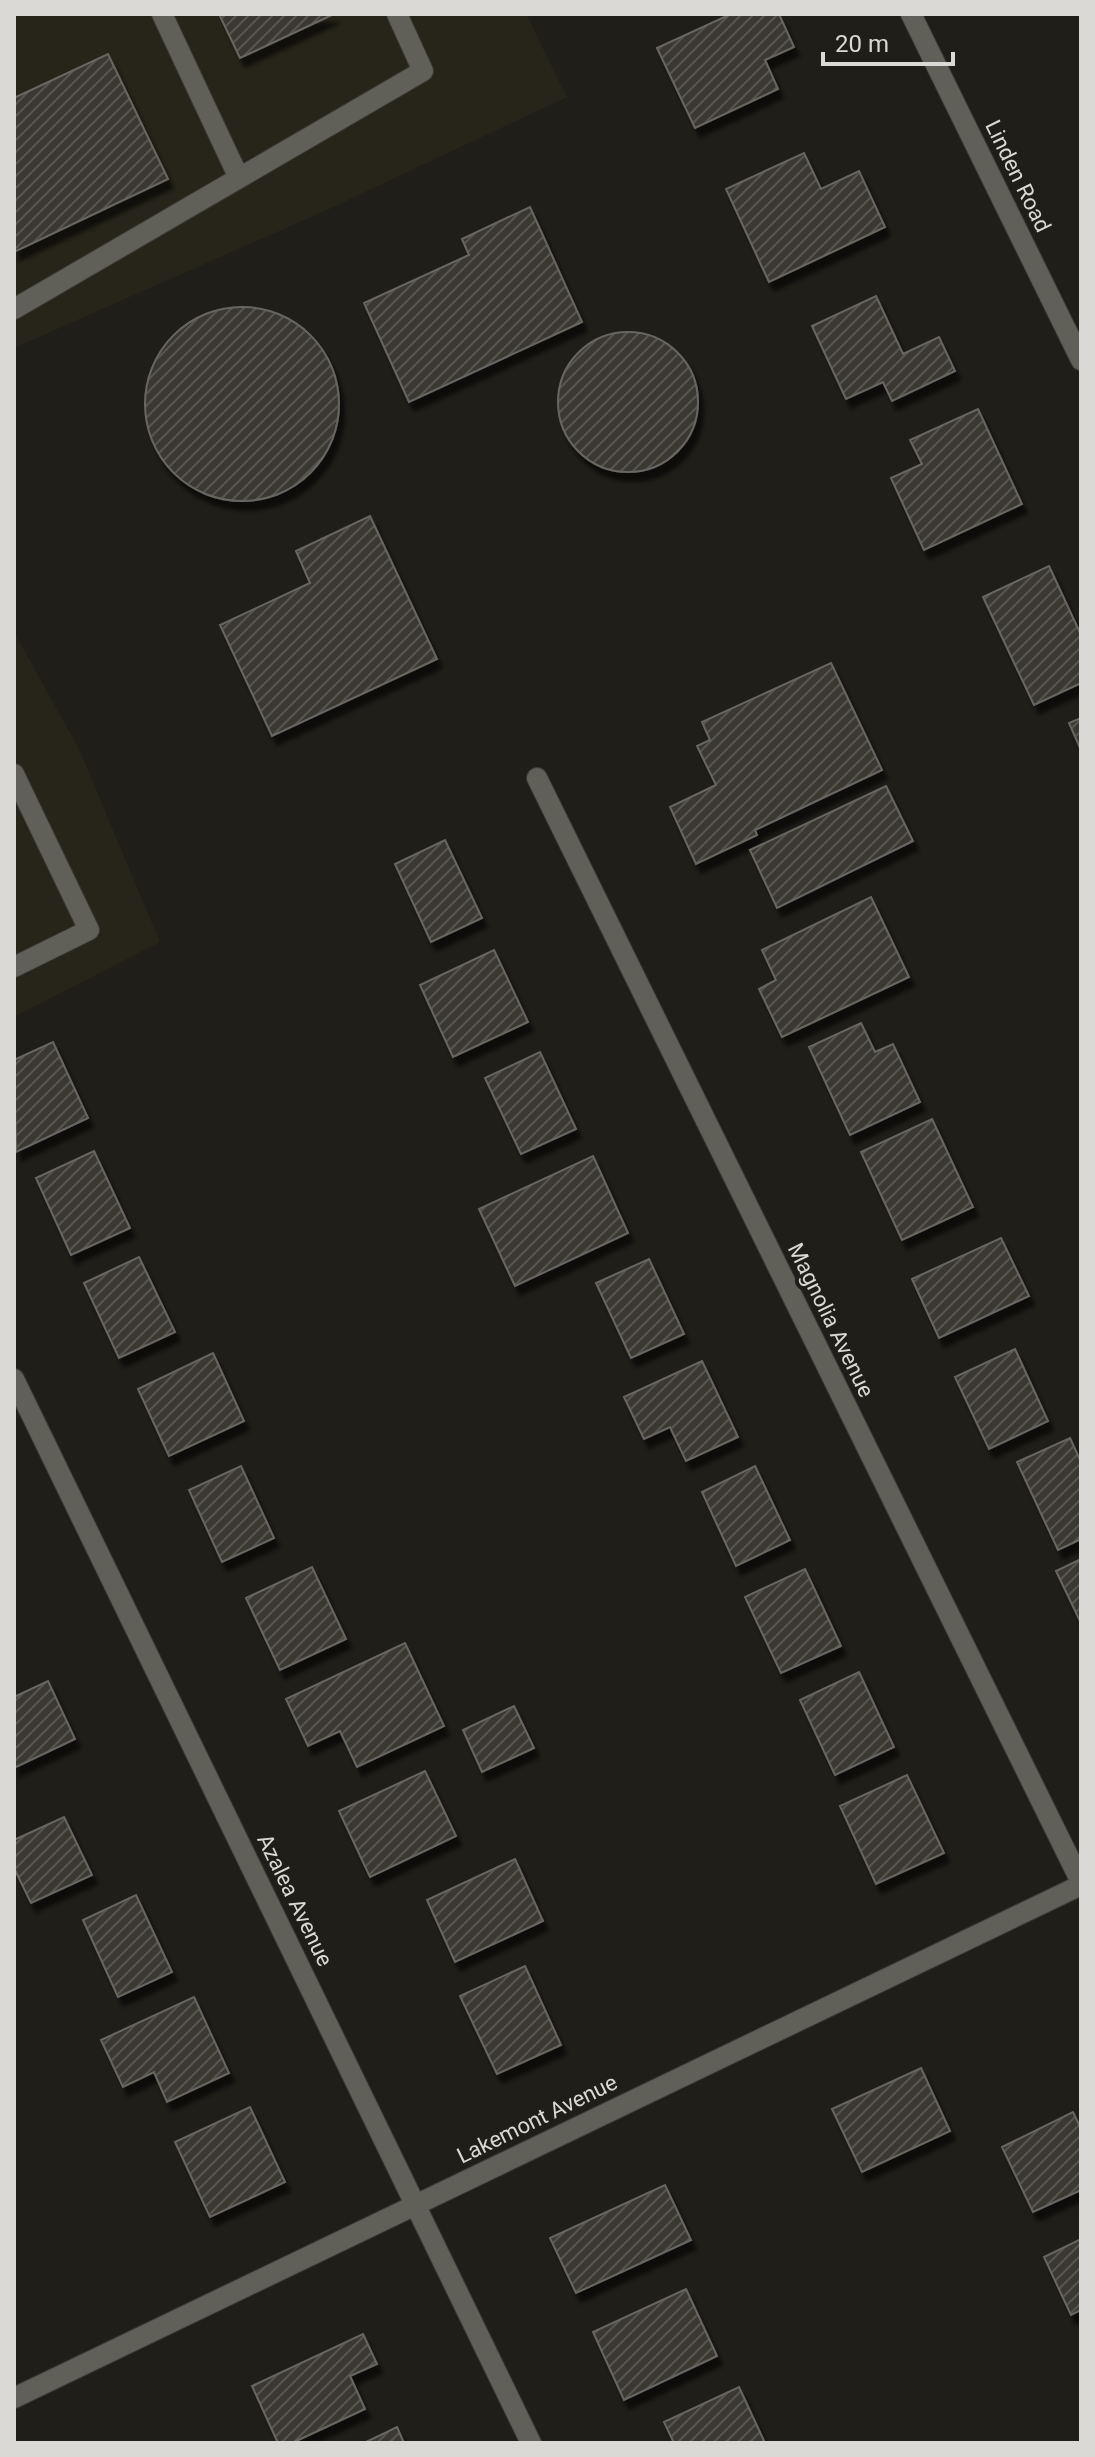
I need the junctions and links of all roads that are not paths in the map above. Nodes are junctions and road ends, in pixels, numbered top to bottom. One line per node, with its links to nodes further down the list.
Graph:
1 (162, 14): 4 (street)
2 (397, 14): 4 (street)
3 (911, 14): 6 (street, Linden Road)
4 (239, 178): 5 (street)
5 (14, 309)
6 (1081, 360)
7 (14, 774): 9 (street)
8 (537, 778): 11 (street, Magnolia Avenue)
9 (14, 967)
10 (14, 1379): 12 (street, Azalea Avenue)
11 (1081, 1884): 12 (street, Lakemont Avenue)
12 (416, 2204): 13 (street, Lakemont Avenue); 14 (street, Azalea Avenue)
13 (14, 2398)
14 (531, 2443)

